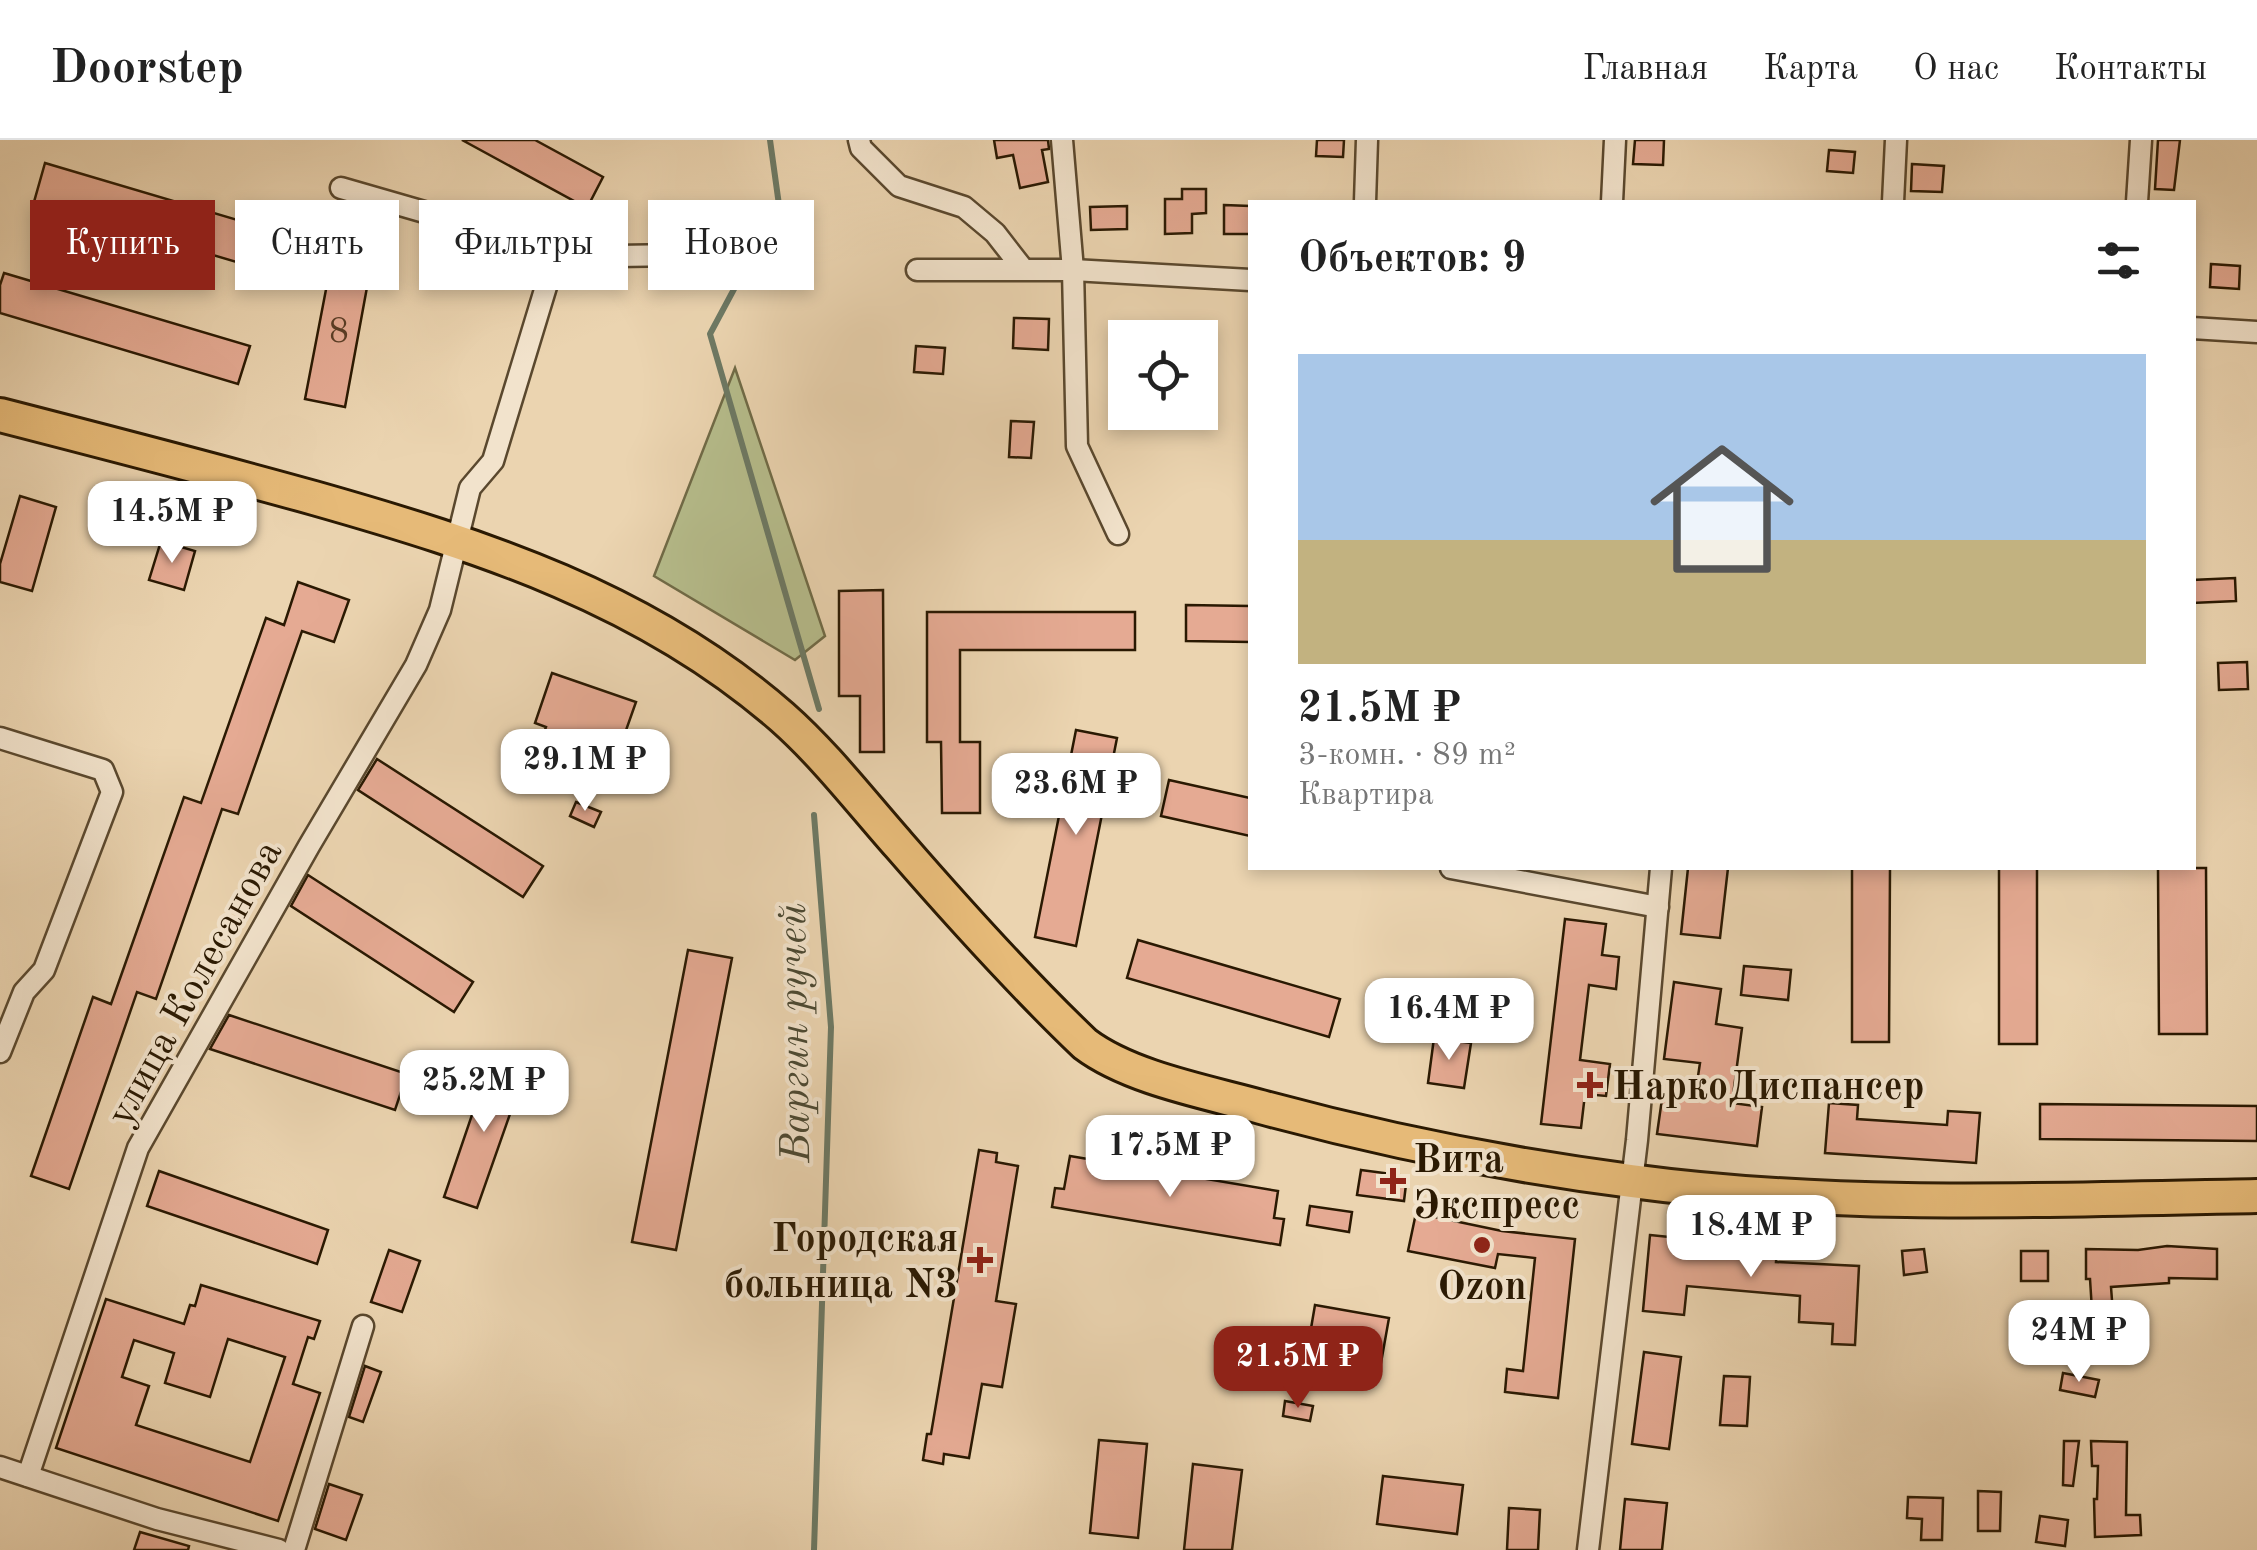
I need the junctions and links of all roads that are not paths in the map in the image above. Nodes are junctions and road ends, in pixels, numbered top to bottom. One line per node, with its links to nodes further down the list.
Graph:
1 (858, 140): 13 (street)
2 (1062, 140): 15 (street)
3 (1366, 140): 8 (street)
4 (1616, 140): 9 (street)
5 (1896, 140): 10 (street)
6 (2141, 140): 11 (street)
7 (341, 188): 12 (street)
8 (1365, 200)
9 (1612, 200)
10 (1892, 200)
11 (2137, 200)
12 (419, 210)
13 (1022, 269): 14 (street); 15 (street)
14 (917, 270)
15 (1073, 270): 16 (street); 23 (street)
16 (1248, 280)
17 (545, 290): 24 (street, улица Колесанова)
18 (2196, 328): 19 (street)
19 (2257, 332)
20 (0, 415): 22 (main road)
21 (0, 428): 22 (main road)
22 (392, 520): 24 (main road)
23 (1118, 534)
24 (456, 539): 30 (main road); 34 (street, улица Колесанова)
25 (0, 738): 29 (street)
26 (1462, 870): 28 (street)
27 (1661, 870): 28 (street)
28 (1658, 906): 30 (street)
29 (0, 1052)
30 (1632, 1182): 31 (main road); 37 (street)
31 (2257, 1196)
32 (363, 1326): 36 (street)
33 (0, 1467): 34 (street)
34 (28, 1476): 35 (street)
35 (279, 1550)
36 (294, 1550)
37 (1588, 1550)

